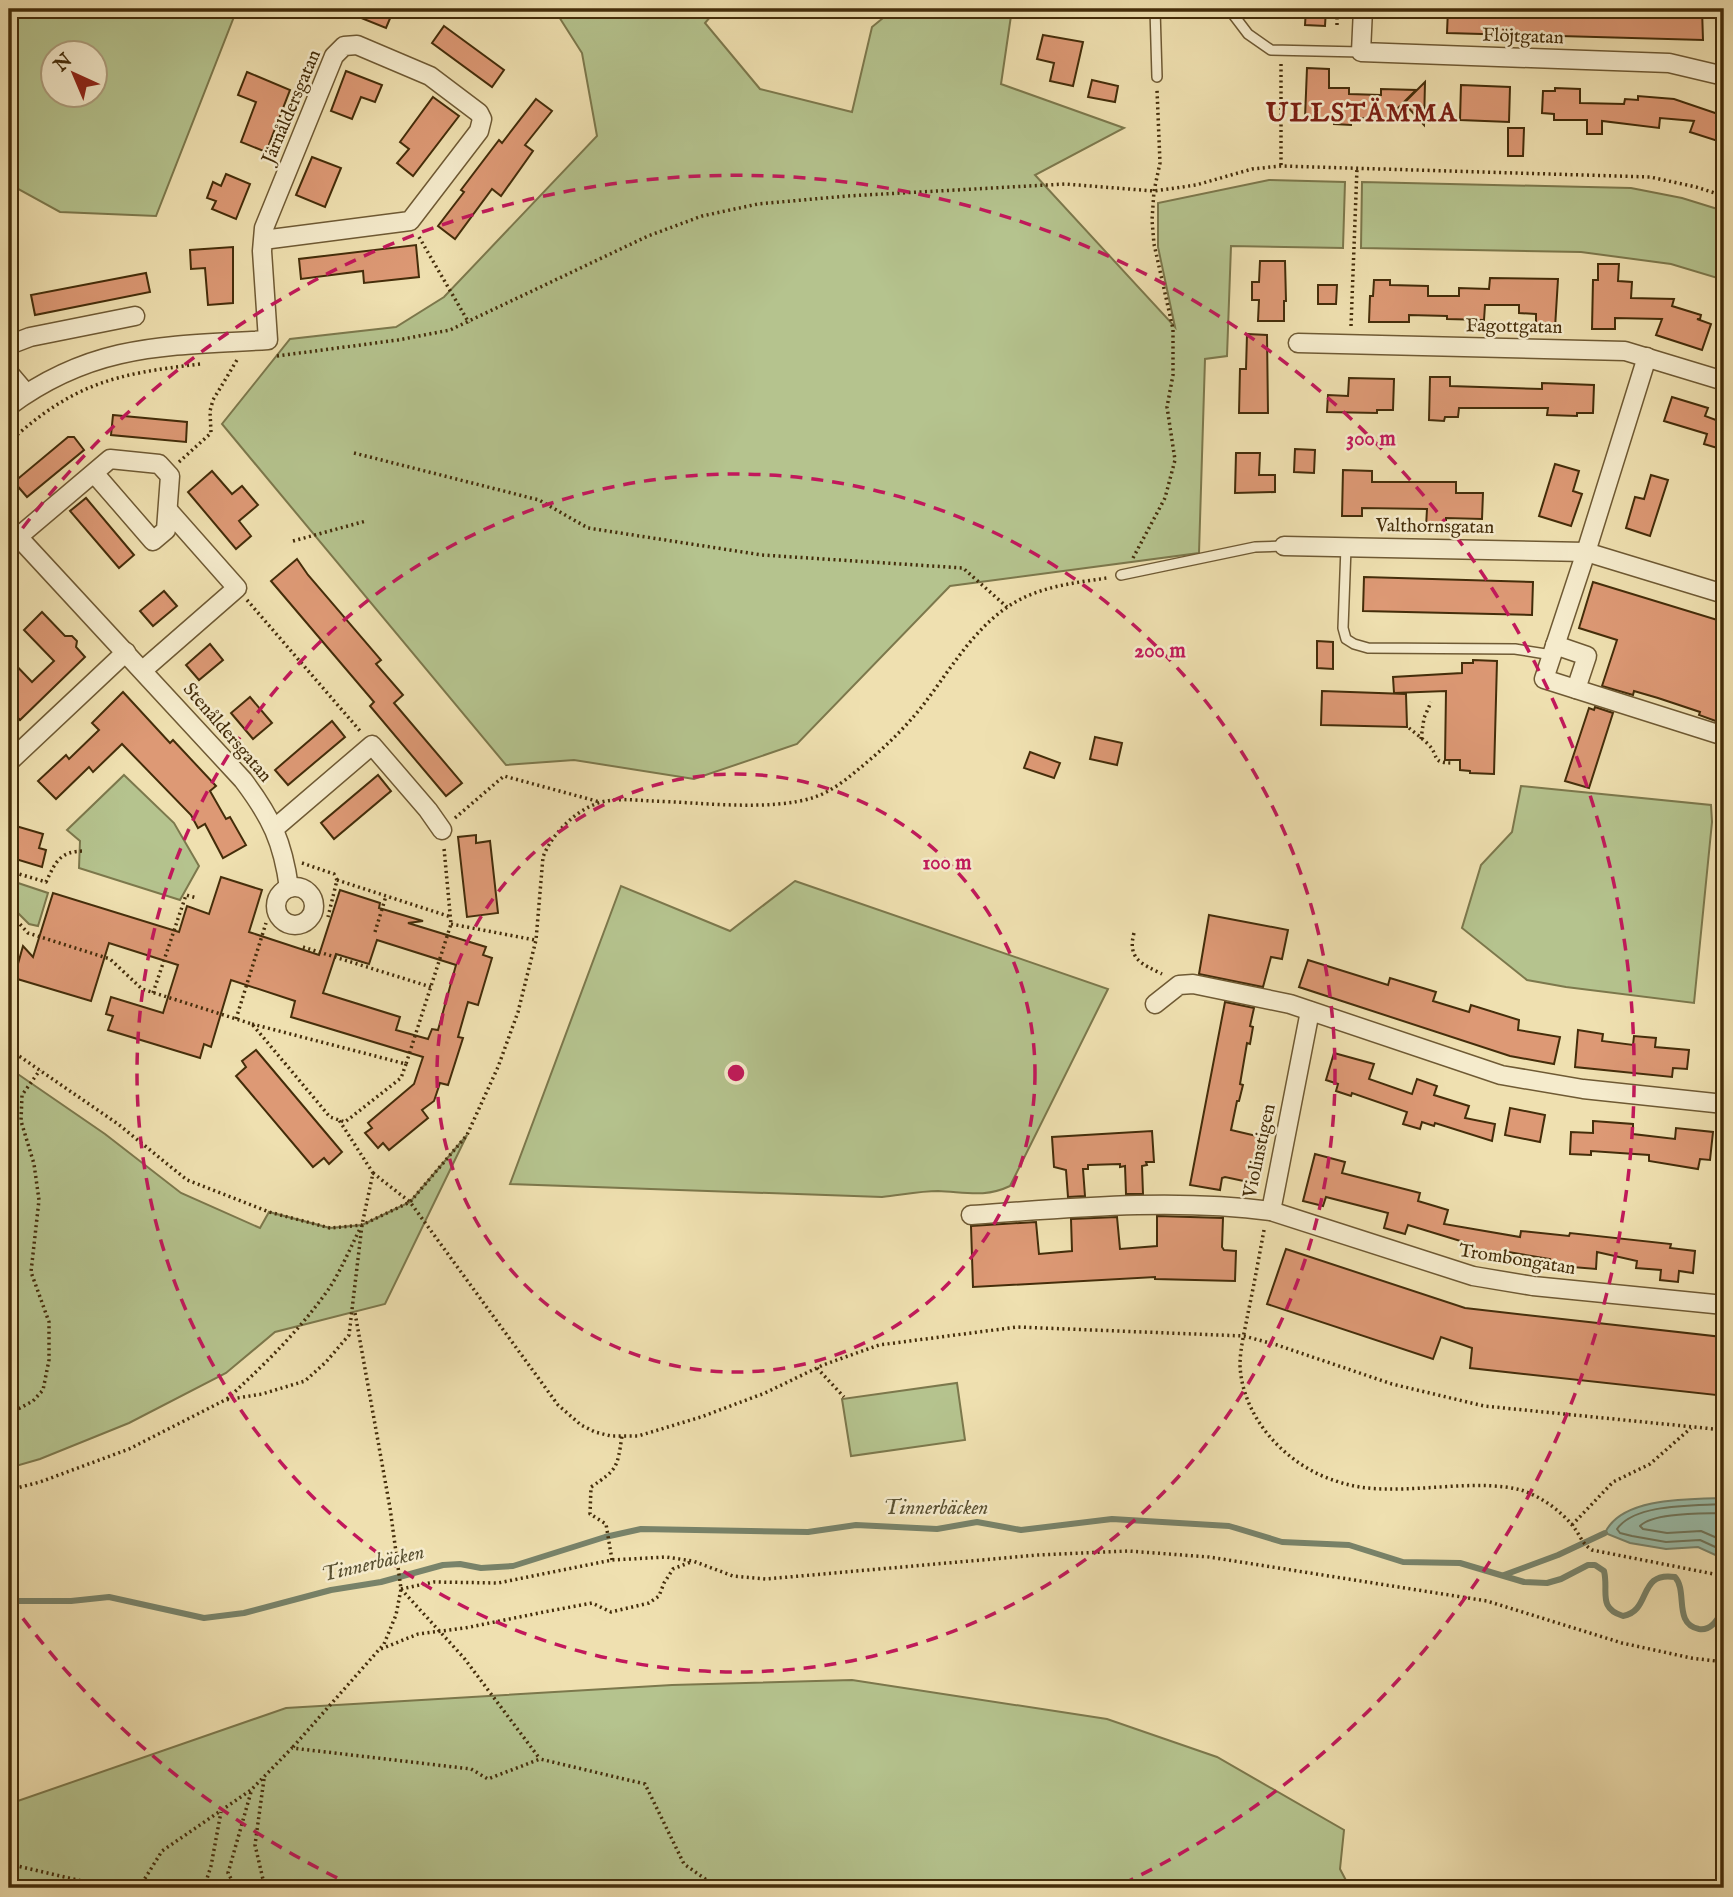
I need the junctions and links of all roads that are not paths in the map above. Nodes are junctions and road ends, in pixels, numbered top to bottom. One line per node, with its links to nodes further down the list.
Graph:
1 (1155, 9): 6 (lane)
2 (1229, 9): 4 (lane)
3 (1363, 9): 4 (street)
4 (1361, 52): 5 (street, Flöjtgatan)
5 (1724, 76)
6 (1157, 77)
7 (263, 240): 7 (street, Järnåldersgatan); 14 (street, Järnåldersgatan)
8 (135, 316): 10 (street)
9 (1298, 344): 11 (street, Fagottgatan)
10 (9, 345)
11 (1647, 357): 13 (street, Fagottgatan); 21 (street)
12 (9, 373): 14 (street)
13 (1724, 381)
14 (26, 393): 15 (street, Järnåldersgatan)
15 (9, 406)
16 (94, 473): 17 (street, Stenåldersgatan); 17 (street); 18 (street, Stenåldersgatan)
17 (168, 510): 26 (street)
18 (13, 532): 25 (street, Stenåldersgatan)
19 (1284, 545): 20 (street, Valthornsgatan); 22 (lane)
20 (1346, 547): 21 (street, Valthornsgatan); 24 (lane)
21 (1587, 552): 23 (street, Valthornsgatan); 24 (street)
22 (1121, 575)
23 (1724, 594)
24 (1553, 650): 27 (street); 27 (street)
25 (126, 652): 26 (street, Stenåldersgatan); 29 (street)
26 (143, 670): 30 (street, Stenåldersgatan)
27 (1576, 689): 28 (street)
28 (1724, 736)
29 (9, 762)
30 (275, 828): 31 (street); 32 (street, Stenåldersgatan)
31 (442, 830)
32 (289, 888)
33 (1155, 1004): 34 (street)
34 (1310, 1011): 35 (street); 36 (street, Violinstigen)
35 (1724, 1104)
36 (1271, 1211): 37 (street, Violinstigen); 38 (street, Trombongatan)
37 (971, 1215)
38 (1724, 1306)

